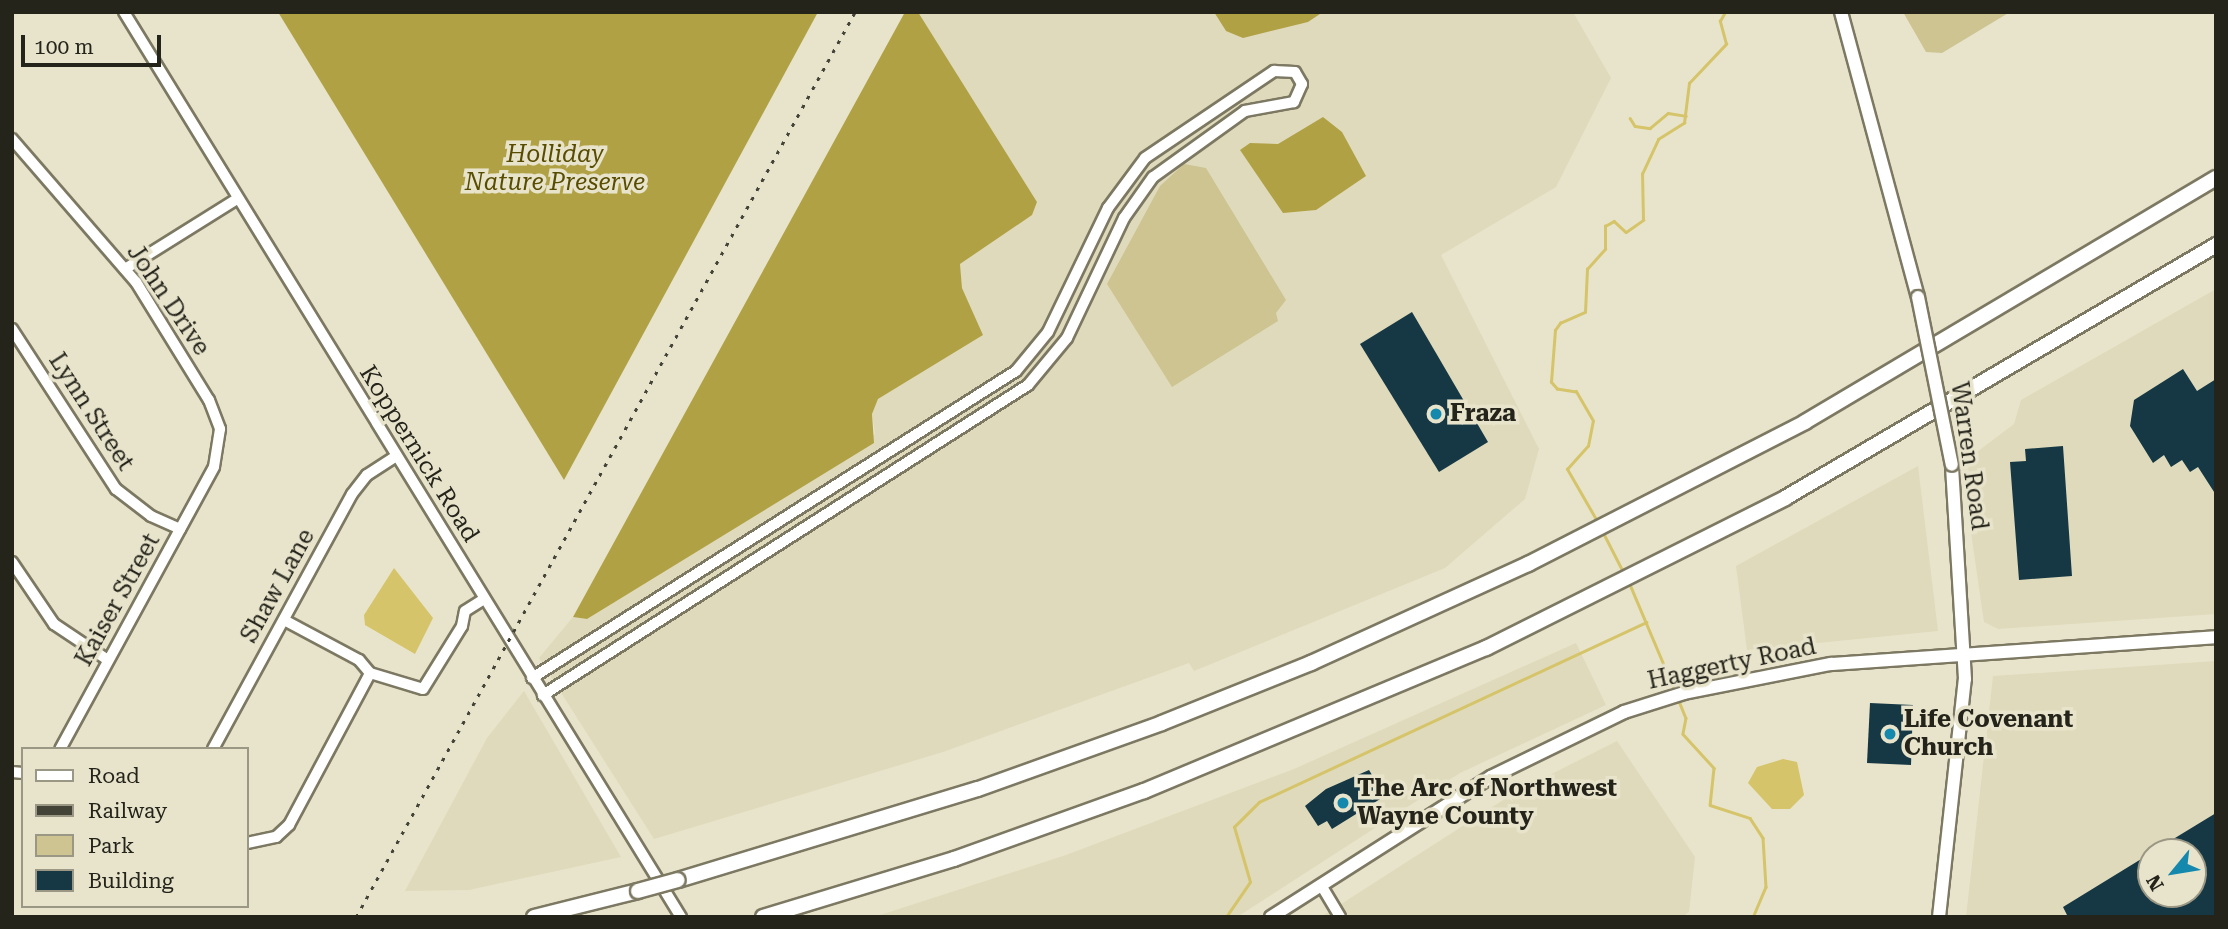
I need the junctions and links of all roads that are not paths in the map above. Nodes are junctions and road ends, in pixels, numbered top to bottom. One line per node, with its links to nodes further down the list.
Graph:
1 (124, 12): 7 (street, Koppernick Road)
2 (1841, 12): 28 (main road, Warren Road, bridge)
3 (1235, 94): 4 (street); 4 (street); 10 (street)
4 (1245, 111): 11 (street)
5 (12, 139): 9 (street, John Drive)
6 (2216, 178): 37 (highway, bridge)
7 (237, 199): 9 (street); 15 (street, Koppernick Road)
8 (2216, 245): 39 (highway)
9 (125, 269): 16 (street, John Drive)
10 (1062, 309): 11 (street); 13 (street)
11 (1077, 318): 14 (street)
12 (12, 329): 19 (street, Lynn Street)
13 (971, 402): 14 (street); 17 (street)
14 (981, 418): 18 (street)
15 (396, 456): 23 (street, Koppernick Road); 25 (street, Shaw Lane)
16 (212, 471): 19 (street, Kaiser Street)
17 (828, 493): 18 (street); 20 (street)
18 (838, 510): 22 (street)
19 (180, 529): 29 (street, Kaiser Street)
20 (724, 558): 22 (street); 24 (street)
21 (12, 562): 29 (street)
22 (734, 574): 26 (street)
23 (484, 599): 30 (street); 31 (street, Koppernick Road)
24 (630, 617): 26 (street); 31 (street)
25 (284, 620): 30 (street); 34 (street, Shaw Lane)
26 (640, 633): 32 (street)
27 (2216, 636): 28 (main road, Haggerty Road)
28 (1964, 654): 36 (main road, Haggerty Road); 42 (main road, Warren Road)
29 (108, 660): 33 (street, Kaiser Street)
30 (370, 673): 35 (street)
31 (532, 678): 32 (street, Koppernick Road)
32 (543, 695): 38 (street, Koppernick Road)
33 (61, 747)
34 (214, 747)
35 (248, 843)
36 (1321, 885): 40 (main road, Haggerty Road); 41 (street)
37 (534, 917)
38 (681, 917)
39 (764, 917)
40 (1271, 917)
41 (1340, 917)
42 (1939, 917)

